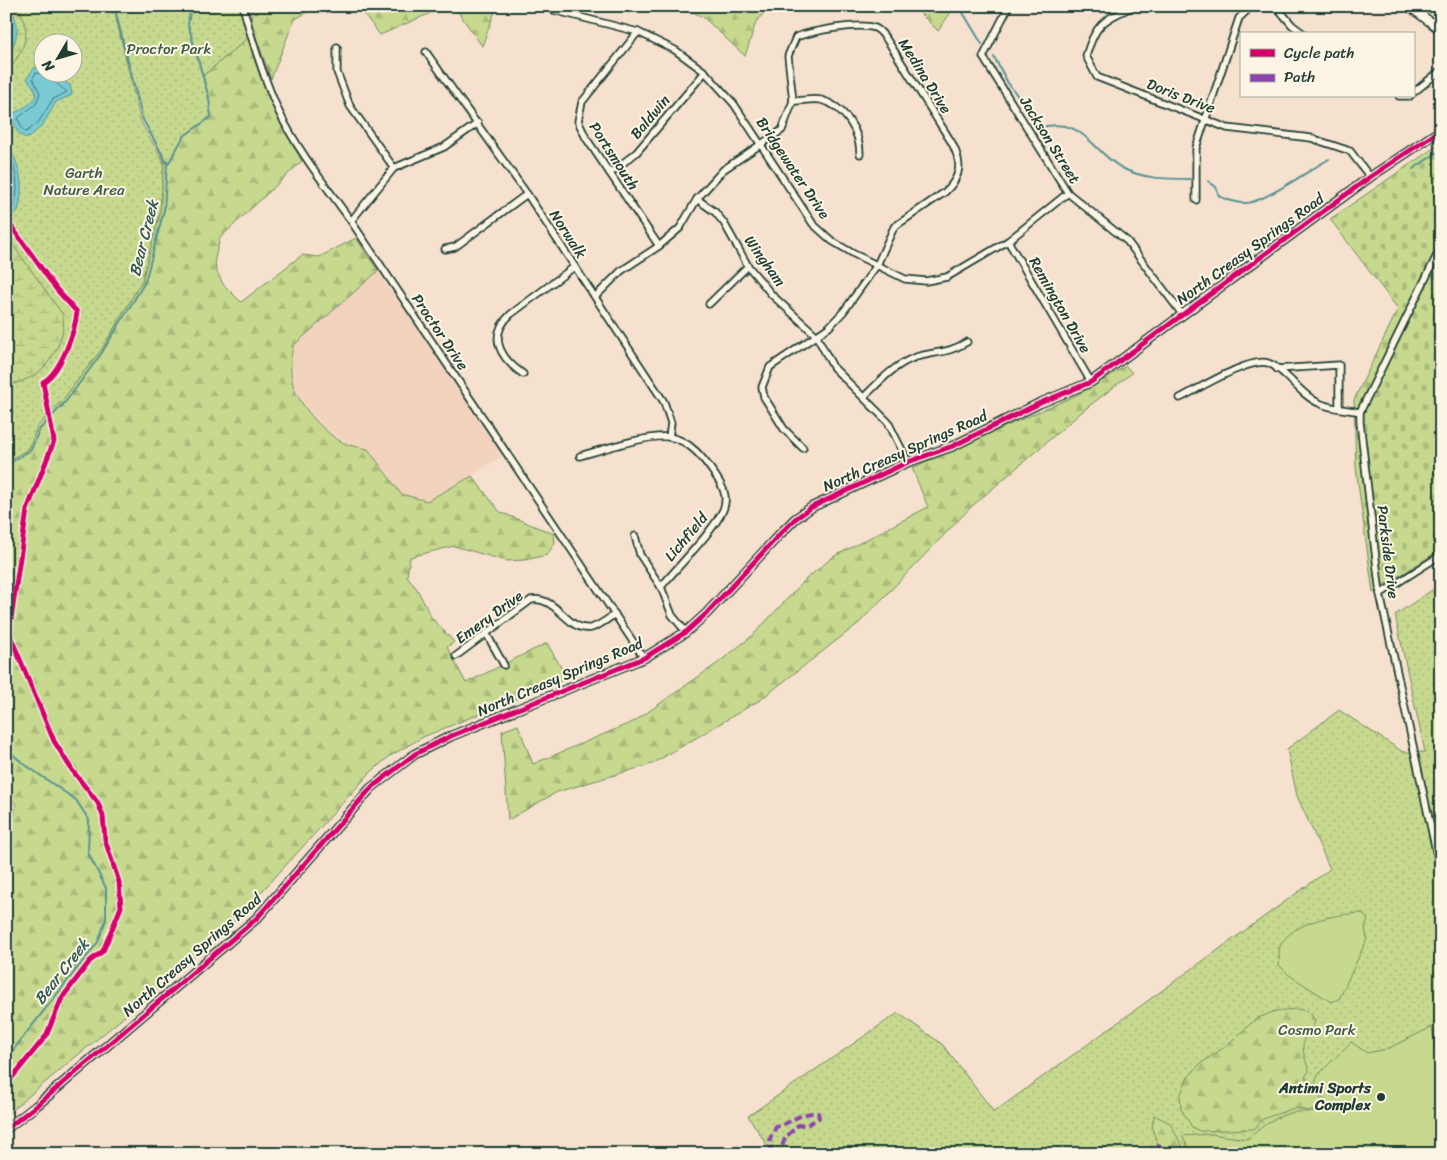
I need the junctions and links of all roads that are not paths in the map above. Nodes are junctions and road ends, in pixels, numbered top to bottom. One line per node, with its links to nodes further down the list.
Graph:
1 (246, 6): 29 (street, Proctor Drive)
2 (1009, 6): 25 (street, Jackson Street)
3 (1134, 6): 17 (street, Doris Drive)
4 (1252, 6): 17 (street)
5 (1276, 6): 10 (street)
6 (1409, 6): 8 (street)
7 (553, 10): 9 (street, Bridgewater Drive)
8 (1441, 30)
9 (638, 32): 14 (street, Bridgewater Drive); 23 (street, Portsmouth)
10 (1301, 32)
11 (336, 47): 22 (street)
12 (426, 52): 18 (street, Norwalk)
13 (1441, 70): 15 (street)
14 (705, 72): 20 (street, Bridgewater Drive); 23 (street, Baldwin)
15 (1414, 92)
16 (793, 101): 20 (street); 21 (street); 35 (street, Medina Drive)
17 (1205, 118): 24 (street, Doris Drive); 28 (street)
18 (478, 123): 22 (street); 26 (street, Norwalk)
19 (1441, 130): 24 (street, North Creasy Springs Road)
20 (762, 143): 27 (street); 35 (street, Bridgewater Drive)
21 (860, 154)
22 (394, 168): 29 (street)
23 (610, 173): 31 (street, Portsmouth)
24 (1370, 177): 39 (street, North Creasy Springs Road)
25 (1068, 193): 30 (street, Bridgewater Drive); 39 (street, Jackson Street)
26 (527, 194): 33 (street); 36 (street, Norwalk)
27 (697, 199): 31 (street); 34 (street, Wingham)
28 (1196, 200)
29 (351, 221): 57 (street, Proctor Drive)
30 (1008, 241): 35 (street, Bridgewater Drive); 44 (street, Remington Drive)
31 (659, 246): 37 (street)
32 (1441, 247): 48 (street)
33 (445, 249)
34 (748, 266): 38 (street); 40 (street, Wingham)
35 (877, 266): 40 (street)
36 (574, 267): 37 (street, Norwalk); 43 (street)
37 (596, 296): 49 (street, Norwalk)
38 (709, 304)
39 (1182, 314): 44 (street, North Creasy Springs Road)
40 (816, 335): 45 (street, Wingham); 50 (street)
41 (967, 342): 45 (street)
42 (1277, 369): 46 (street); 47 (street); 47 (street)
43 (523, 374)
44 (1091, 382): 52 (street, North Creasy Springs Road)
45 (864, 397): 52 (street, Wingham)
46 (1180, 398)
47 (1339, 407): 48 (street)
48 (1360, 412): 56 (street, Parkside Drive)
49 (669, 437): 51 (street); 55 (street, Lichfield)
50 (803, 448)
51 (580, 456)
52 (908, 462): 58 (street, North Creasy Springs Road)
53 (635, 536): 55 (street)
54 (1441, 555): 56 (street)
55 (661, 587): 58 (street)
56 (1380, 594): 63 (street, Parkside Drive)
57 (615, 614): 59 (street, Emery Drive); 61 (street, Proctor Drive)
58 (686, 632): 61 (street, North Creasy Springs Road)
59 (486, 633): 60 (street, Emery Drive); 62 (street)
60 (456, 656)
61 (644, 658): 64 (street, North Creasy Springs Road)
62 (504, 666)
63 (1441, 874)
64 (6, 1129)

